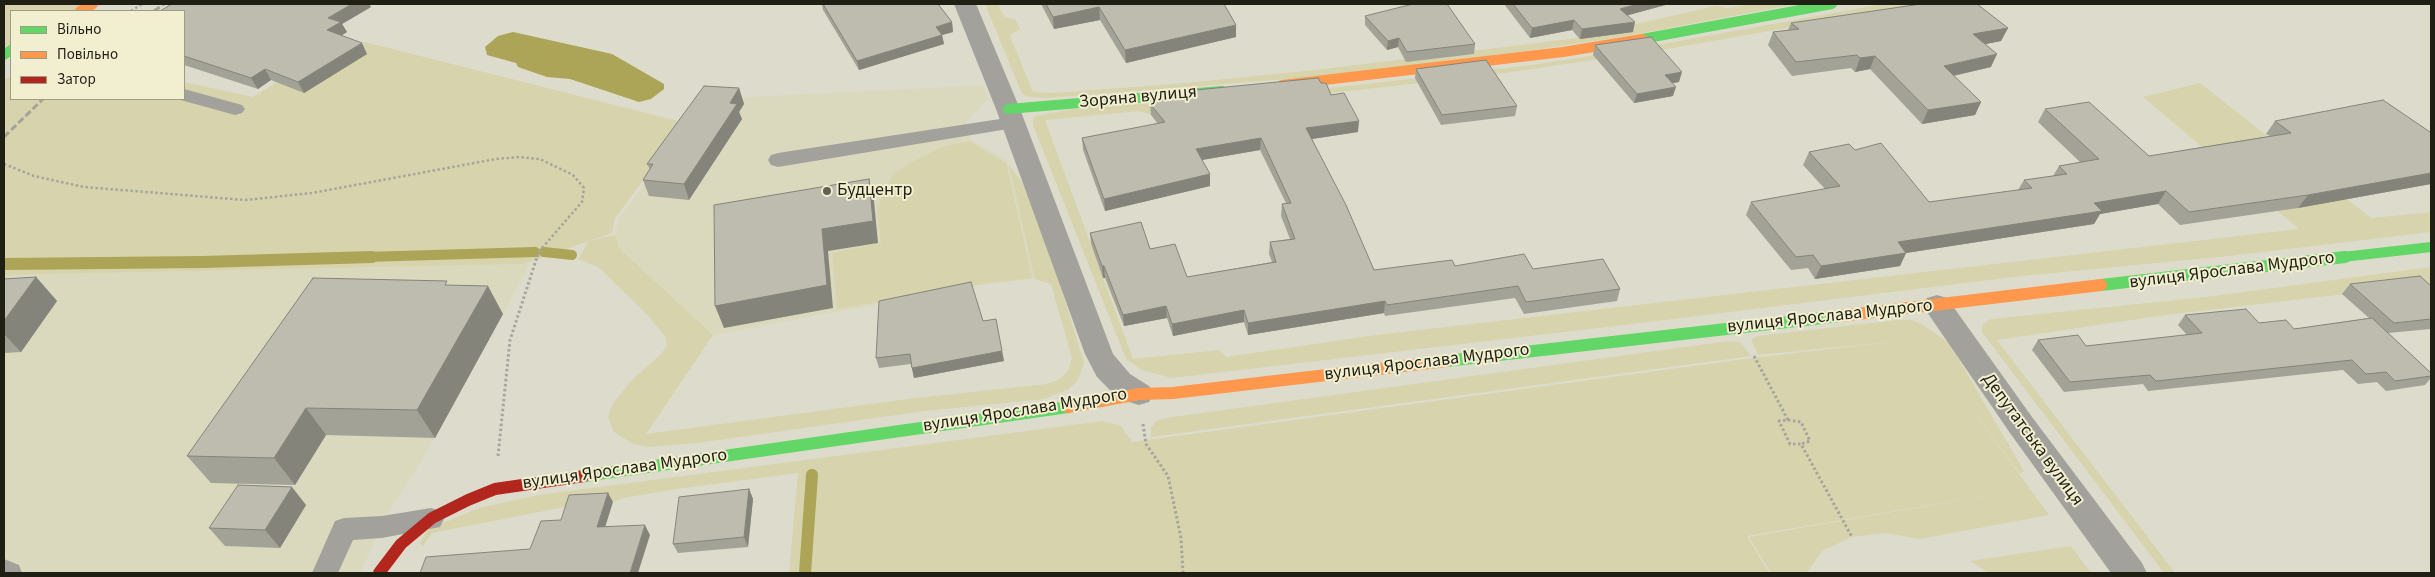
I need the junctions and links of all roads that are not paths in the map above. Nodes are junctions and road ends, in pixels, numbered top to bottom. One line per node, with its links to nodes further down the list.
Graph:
1 (93, 4): 4 (street)
2 (965, 4): 9 (street)
3 (1832, 4): 5 (street)
4 (82, 10)
5 (1274, 86)
6 (1234, 90): 9 (street, Зоряна вулиця)
7 (185, 95): 8 (lane)
8 (235, 109)
9 (1011, 116): 10 (lane); 13 (street)
10 (778, 160)
11 (2431, 248): 12 (street, вулиця Ярослава Мудрого)
12 (1937, 305): 13 (street, вулиця Ярослава Мудрого); 19 (street, Депутатська вулиця)
13 (1138, 394): 14 (street, вулиця Ярослава Мудрого)
14 (432, 518): 17 (lane); 18 (street, вулиця Ярослава Мудрого)
15 (4, 570): 16 (lane)
16 (9, 573)
17 (325, 573)
18 (379, 573)
19 (2130, 573)

